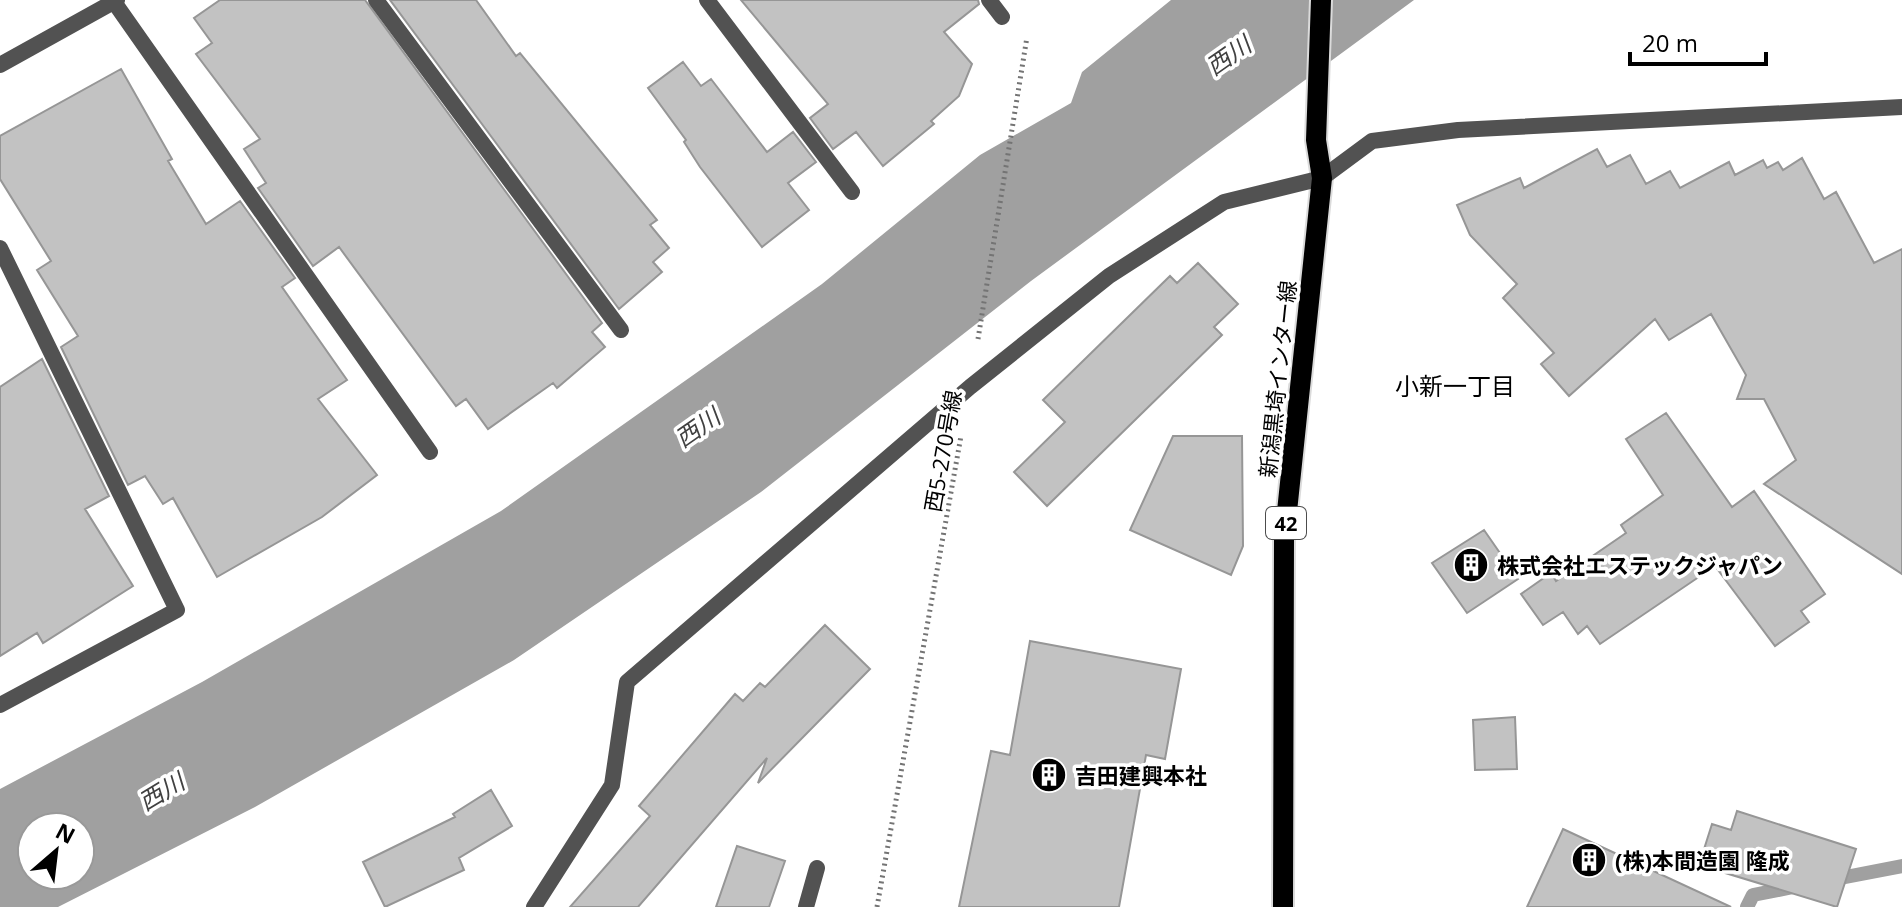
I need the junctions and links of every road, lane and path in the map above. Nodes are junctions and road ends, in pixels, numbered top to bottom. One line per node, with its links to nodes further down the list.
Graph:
1 (376, 0): 13 (street)
2 (707, 0): 11 (street)
3 (989, 0): 6 (street)
4 (1321, 0): 10 (main road, 新潟黒埼インター線 / 42)
5 (116, 1): 8 (street); 15 (street)
6 (1002, 17)
7 (1028, 29): 14 (path, 西5-270号線)
8 (0, 65)
9 (1902, 107): 10 (street)
10 (1322, 178): 14 (street); 21 (main road, 新潟黒埼インター線 / 42)
11 (852, 192)
12 (0, 248): 16 (street)
13 (621, 330)
14 (970, 387): 18 (street); 20 (path, 西5-270号線)
15 (430, 452)
16 (0, 705)
17 (817, 868): 19 (street)
18 (534, 907)
19 (806, 907)
20 (877, 907)
21 (1283, 907)

